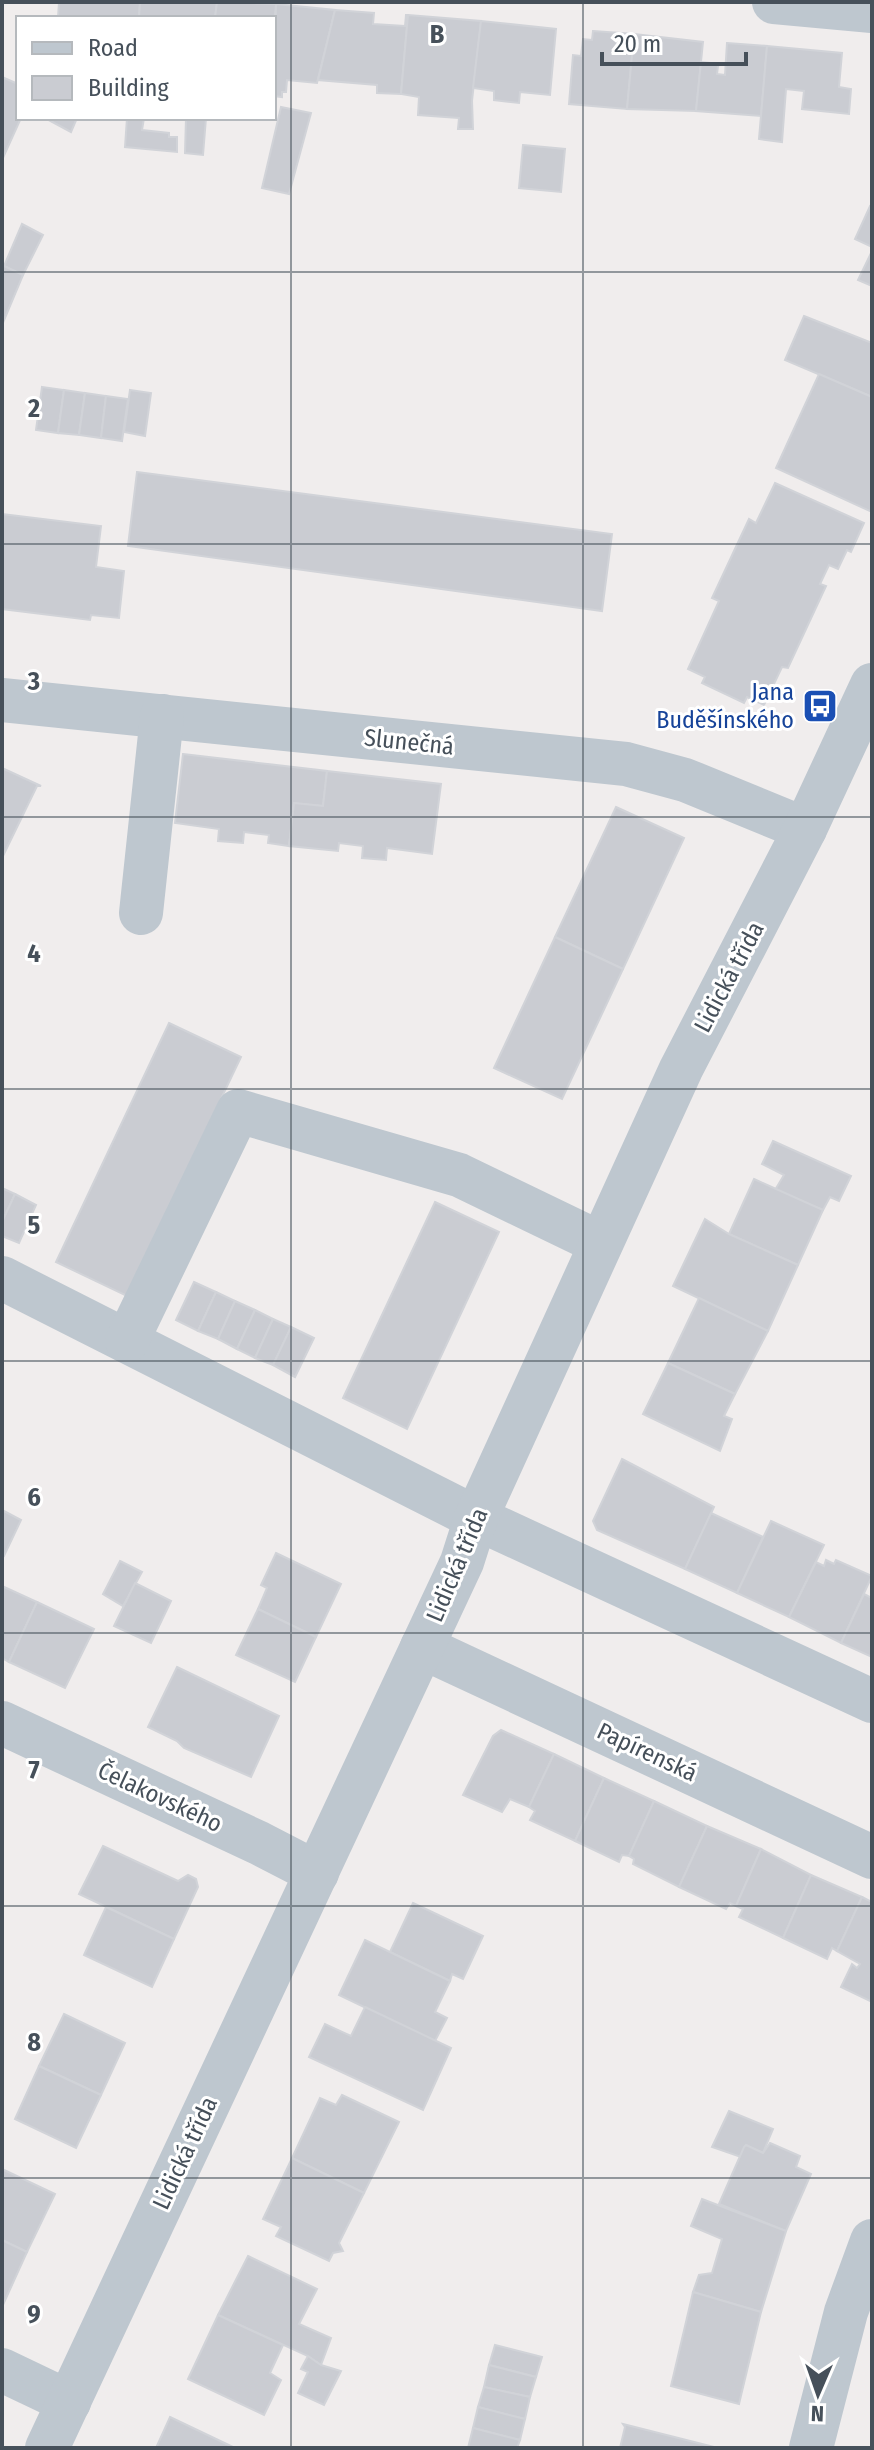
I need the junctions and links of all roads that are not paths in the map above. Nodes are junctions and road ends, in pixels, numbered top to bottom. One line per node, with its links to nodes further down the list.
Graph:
1 (774, 2): 2 (street)
2 (872, 11)
3 (872, 685): 6 (street, Lidická třída)
4 (2, 700): 5 (street, Slunečná)
5 (162, 716): 6 (street, Slunečná); 7 (street)
6 (805, 829): 8 (street, Lidická třída)
7 (141, 913)
8 (600, 1243): 10 (street); 11 (street, Lidická třída)
9 (2, 1278): 10 (street)
10 (127, 1341): 11 (street)
11 (476, 1518): 12 (street, Lidická třída); 13 (street)
12 (422, 1647): 15 (street, Papírenská); 16 (street, Lidická třída)
13 (872, 1701)
14 (2, 1723): 16 (street, Čelakovského)
15 (872, 1857)
16 (317, 1873): 19 (street, Lidická třída)
17 (872, 2241): 21 (street)
18 (2, 2370): 19 (street)
19 (69, 2402): 20 (street, Lidická třída)
20 (47, 2448)
21 (811, 2448)

